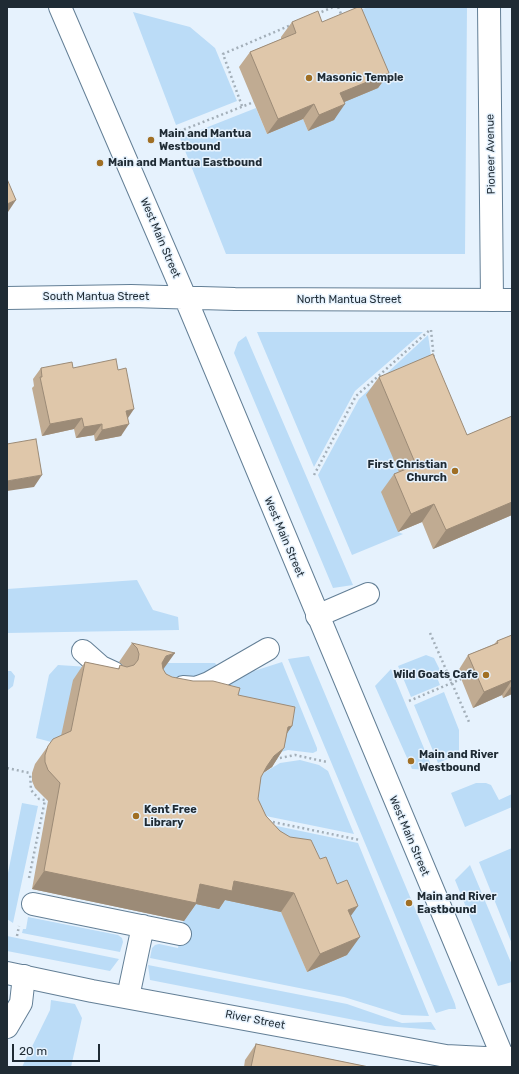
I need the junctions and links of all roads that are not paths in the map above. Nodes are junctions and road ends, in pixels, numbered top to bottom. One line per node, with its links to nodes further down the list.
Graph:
1 (60, 7): 3 (main road, West Main Street)
2 (489, 7): 5 (main road, Pioneer Avenue)
3 (185, 297): 4 (main road, South Mantua Street); 5 (main road, North Mantua Street); 7 (main road, West Main Street)
4 (7, 298)
5 (502, 300)
6 (368, 594): 7 (main road)
7 (317, 616): 18 (main road, West Main Street)
8 (268, 649): 11 (main road)
9 (83, 651): 10 (main road)
10 (114, 673)
11 (162, 683)
12 (33, 904): 13 (main road)
13 (143, 926): 14 (main road); 16 (main road)
14 (180, 934)
15 (16, 975): 16 (main road, River Street); 17 (main road)
16 (128, 997): 18 (main road, River Street)
17 (8, 1027)
18 (508, 1061)

